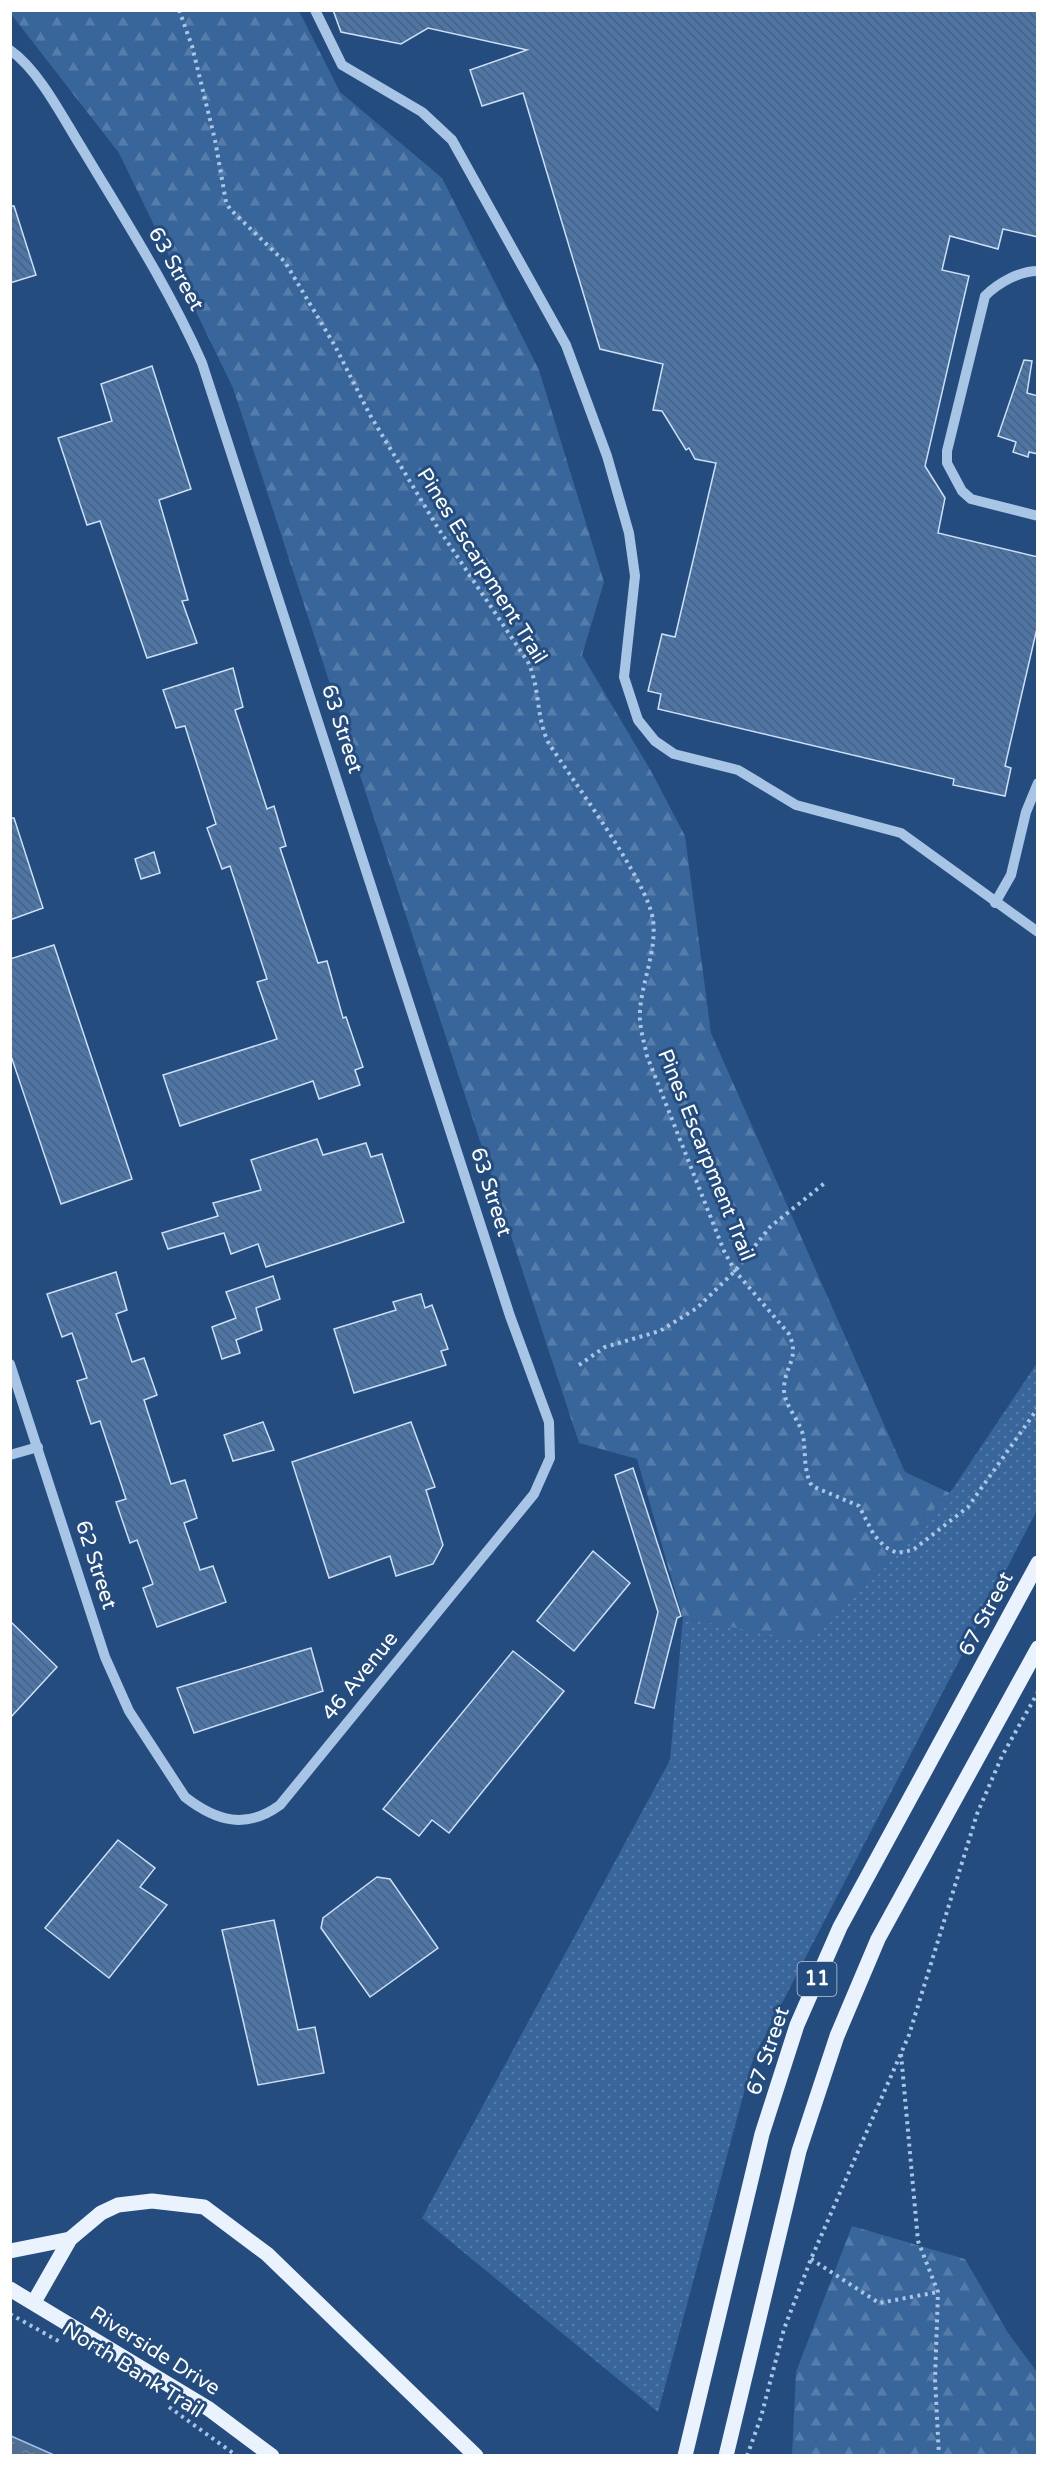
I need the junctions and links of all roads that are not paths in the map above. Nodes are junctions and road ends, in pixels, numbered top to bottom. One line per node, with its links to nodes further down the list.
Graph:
1 (315, 10): 6 (street)
2 (10, 50): 11 (street, 63 Street)
3 (1038, 270): 4 (street)
4 (1038, 516)
5 (1038, 783): 6 (street)
6 (995, 903): 7 (street)
7 (1038, 932)
8 (10, 1364): 9 (street, 62 Street)
9 (38, 1447): 10 (street); 14 (street, 62 Street)
10 (10, 1455)
11 (550, 1458): 14 (street, 46 Avenue)
12 (1038, 1563): 21 (main road, 67 Street / 11)
13 (1038, 1648): 22 (main road, 11)
14 (164, 1768)
15 (70, 2239): 16 (main road); 18 (main road); 20 (main road)
16 (10, 2251)
17 (10, 2289): 18 (main road, Riverside Drive)
18 (34, 2302): 19 (main road, Riverside Drive)
19 (272, 2456)
20 (476, 2456)
21 (685, 2456)
22 (726, 2456)

